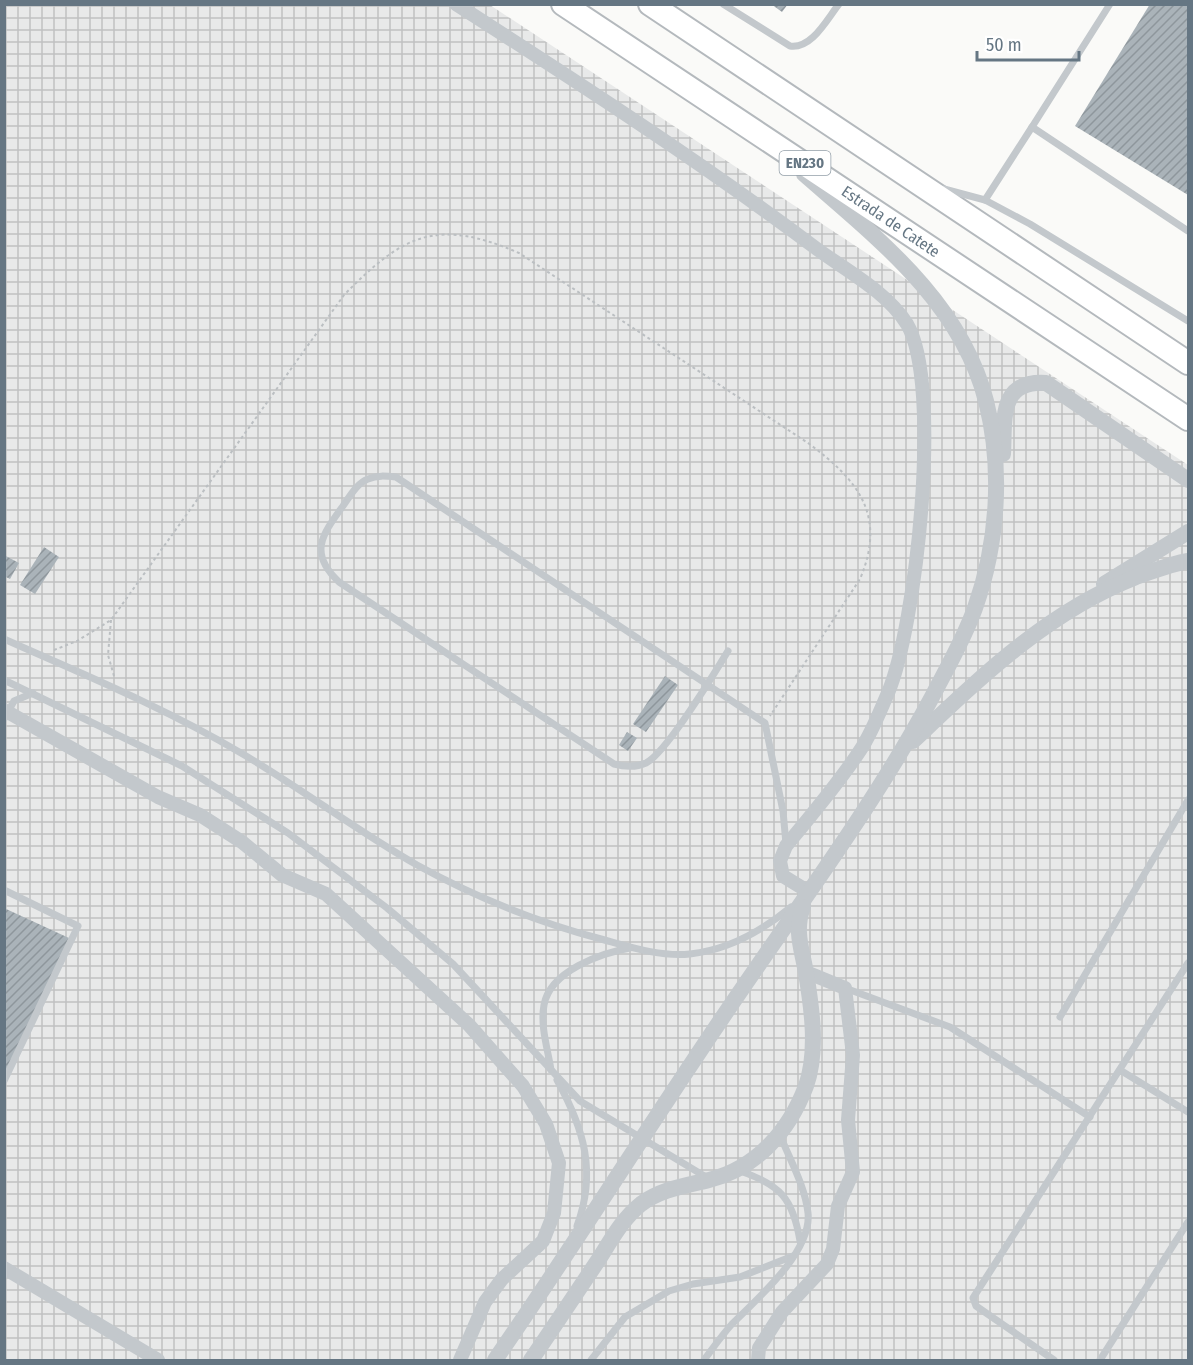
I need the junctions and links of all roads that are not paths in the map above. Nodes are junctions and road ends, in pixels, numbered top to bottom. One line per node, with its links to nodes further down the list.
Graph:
1 (456, 4): 28 (street)
2 (562, 4): 8 (highway, Estrada de Catete / EN230)
3 (650, 4): 9 (highway, EN230)
4 (723, 4): 5 (lane)
5 (839, 4)
6 (1110, 4): 7 (lane)
7 (1032, 127): 10 (lane); 11 (lane)
8 (757, 131): 14 (highway, Estrada de Catete / EN230); 17 (street)
9 (915, 181): 10 (lane); 13 (highway, EN230)
10 (985, 200): 12 (lane)
11 (1188, 231)
12 (1188, 321)
13 (1188, 363)
14 (1188, 419)
15 (1188, 480): 17 (street)
16 (1188, 532): 19 (street)
17 (990, 555): 26 (street)
18 (1188, 561): 19 (street)
19 (1072, 608): 26 (street)
20 (4, 639): 31 (lane)
21 (728, 651): 23 (lane)
22 (4, 680): 24 (lane)
23 (707, 684): 23 (lane); 28 (lane)
24 (33, 693): 25 (lane); 37 (lane)
25 (6, 714): 51 (street)
26 (904, 750): 30 (street)
27 (1188, 800): 35 (lane)
28 (786, 846): 30 (street)
29 (4, 890): 38 (lane)
30 (809, 892): 31 (lane); 33 (street); 42 (street)
31 (632, 947): 37 (lane)
32 (1188, 963): 36 (lane)
33 (806, 972): 34 (street); 41 (street)
34 (845, 988): 40 (lane); 56 (street)
35 (1060, 1017)
36 (1120, 1070): 39 (lane); 40 (lane)
37 (552, 1071): 42 (lane); 47 (lane)
38 (4, 1081)
39 (1188, 1112)
40 (1090, 1117): 57 (lane)
41 (779, 1133): 43 (street); 46 (lane)
42 (640, 1139): 44 (lane); 47 (street)
43 (738, 1170): 44 (street); 46 (lane)
44 (711, 1180): 53 (street)
45 (1188, 1222): 58 (lane)
46 (800, 1244): 48 (lane)
47 (569, 1248): 52 (street)
48 (793, 1256): 54 (lane); 55 (lane)
49 (4, 1268): 50 (street)
50 (158, 1360)
51 (460, 1360)
52 (495, 1360)
53 (531, 1360)
54 (591, 1360)
55 (704, 1360)
56 (758, 1360)
57 (1054, 1360)
58 (1100, 1360)

